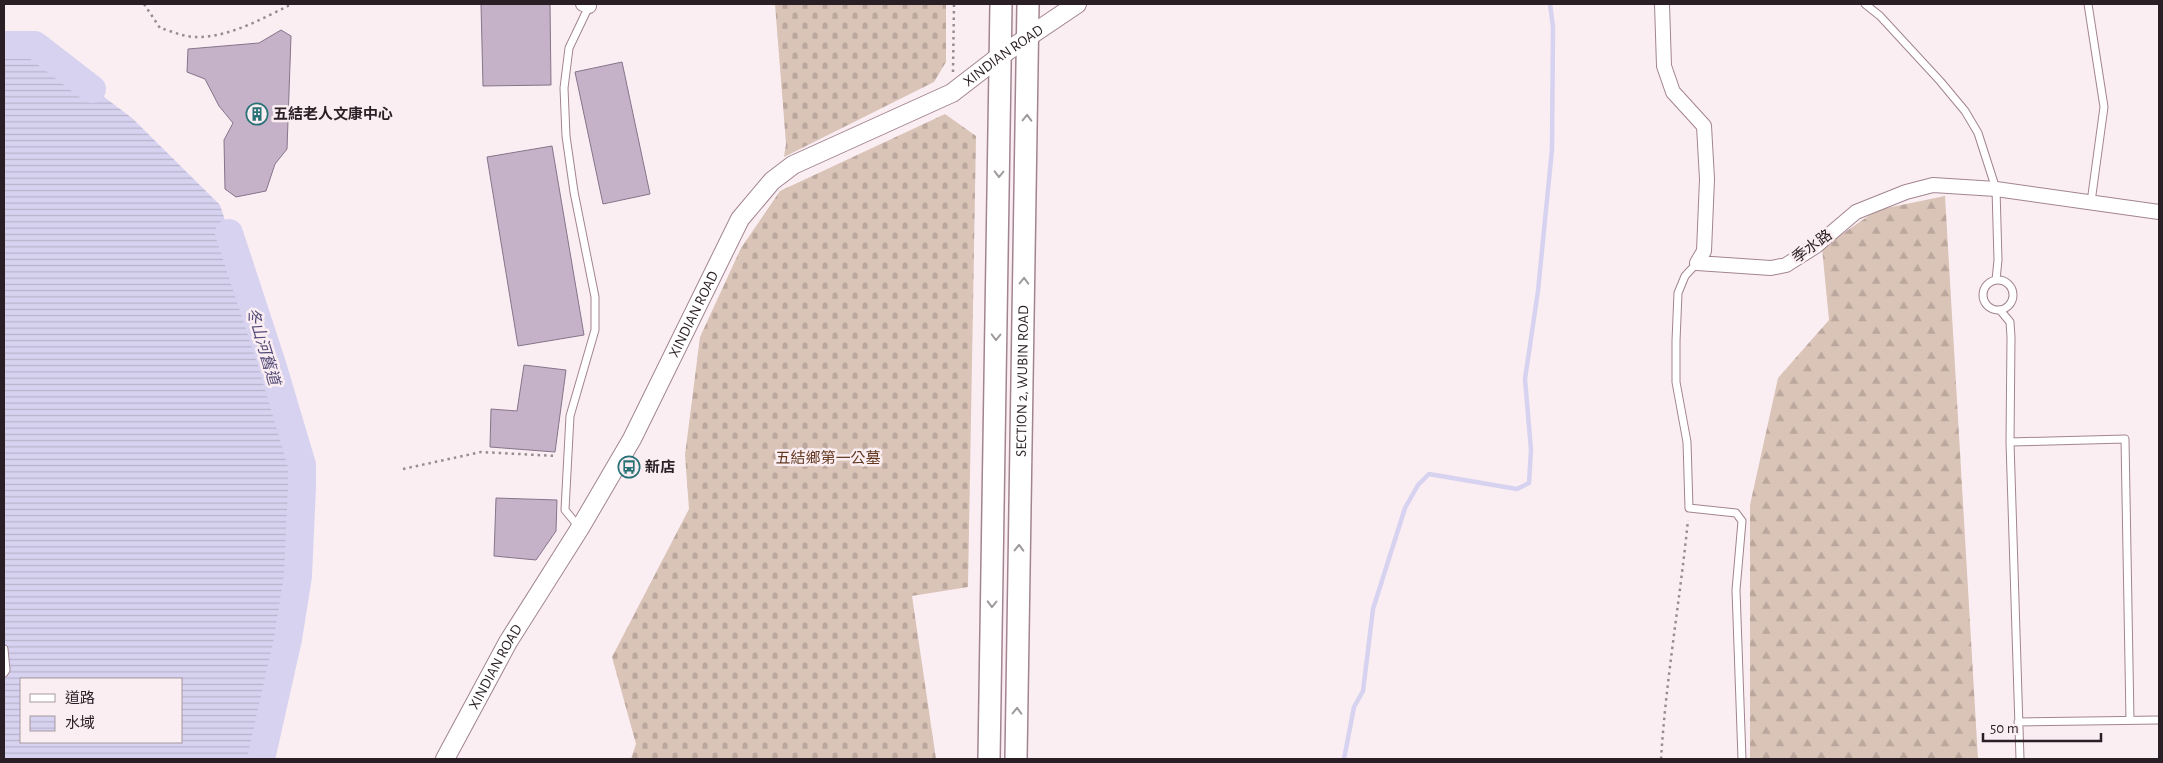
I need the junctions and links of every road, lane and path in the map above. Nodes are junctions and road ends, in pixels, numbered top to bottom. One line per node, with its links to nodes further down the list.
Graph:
1 (144, 4): 2 (path)
2 (292, 4)
3 (954, 4): 13 (path)
4 (1001, 4): 12 (main road, SECTION 2, WUBIN ROAD)
5 (1028, 4): 11 (main road, SECTION 2, WUBIN ROAD)
6 (1077, 4): 11 (street, XINDIAN ROAD)
7 (1662, 4): 17 (street)
8 (1865, 4): 14 (lane)
9 (2088, 4): 15 (lane)
10 (587, 5): 21 (lane)
11 (1028, 38): 12 (street, XINDIAN ROAD); 32 (main road, SECTION 2, WUBIN ROAD, one-way to 11)
12 (1000, 56): 13 (street, XINDIAN ROAD); 31 (main road, SECTION 2, WUBIN ROAD, one-way to 31)
13 (952, 93): 24 (street, XINDIAN ROAD)
14 (1996, 189): 15 (street, 季水路); 17 (street, 季水路); 18 (lane)
15 (2091, 202): 16 (street, 季水路)
16 (2159, 212)
17 (1697, 263): 23 (lane)
18 (1996, 280): 19 (lane); 19 (lane)
19 (2000, 310): 20 (lane)
20 (2010, 442): 27 (lane); 29 (lane)
21 (568, 456): 22 (path); 24 (lane)
22 (403, 470)
23 (1689, 508): 33 (path); 34 (lane)
24 (580, 528): 30 (street, XINDIAN ROAD)
25 (4, 649): 26 (lane)
26 (4, 673)
27 (2130, 720): 28 (lane); 29 (lane)
28 (2159, 720)
29 (2018, 722): 35 (lane)
30 (445, 759)
31 (989, 759)
32 (1016, 759)
33 (1661, 759)
34 (1742, 759)
35 (2020, 759)

